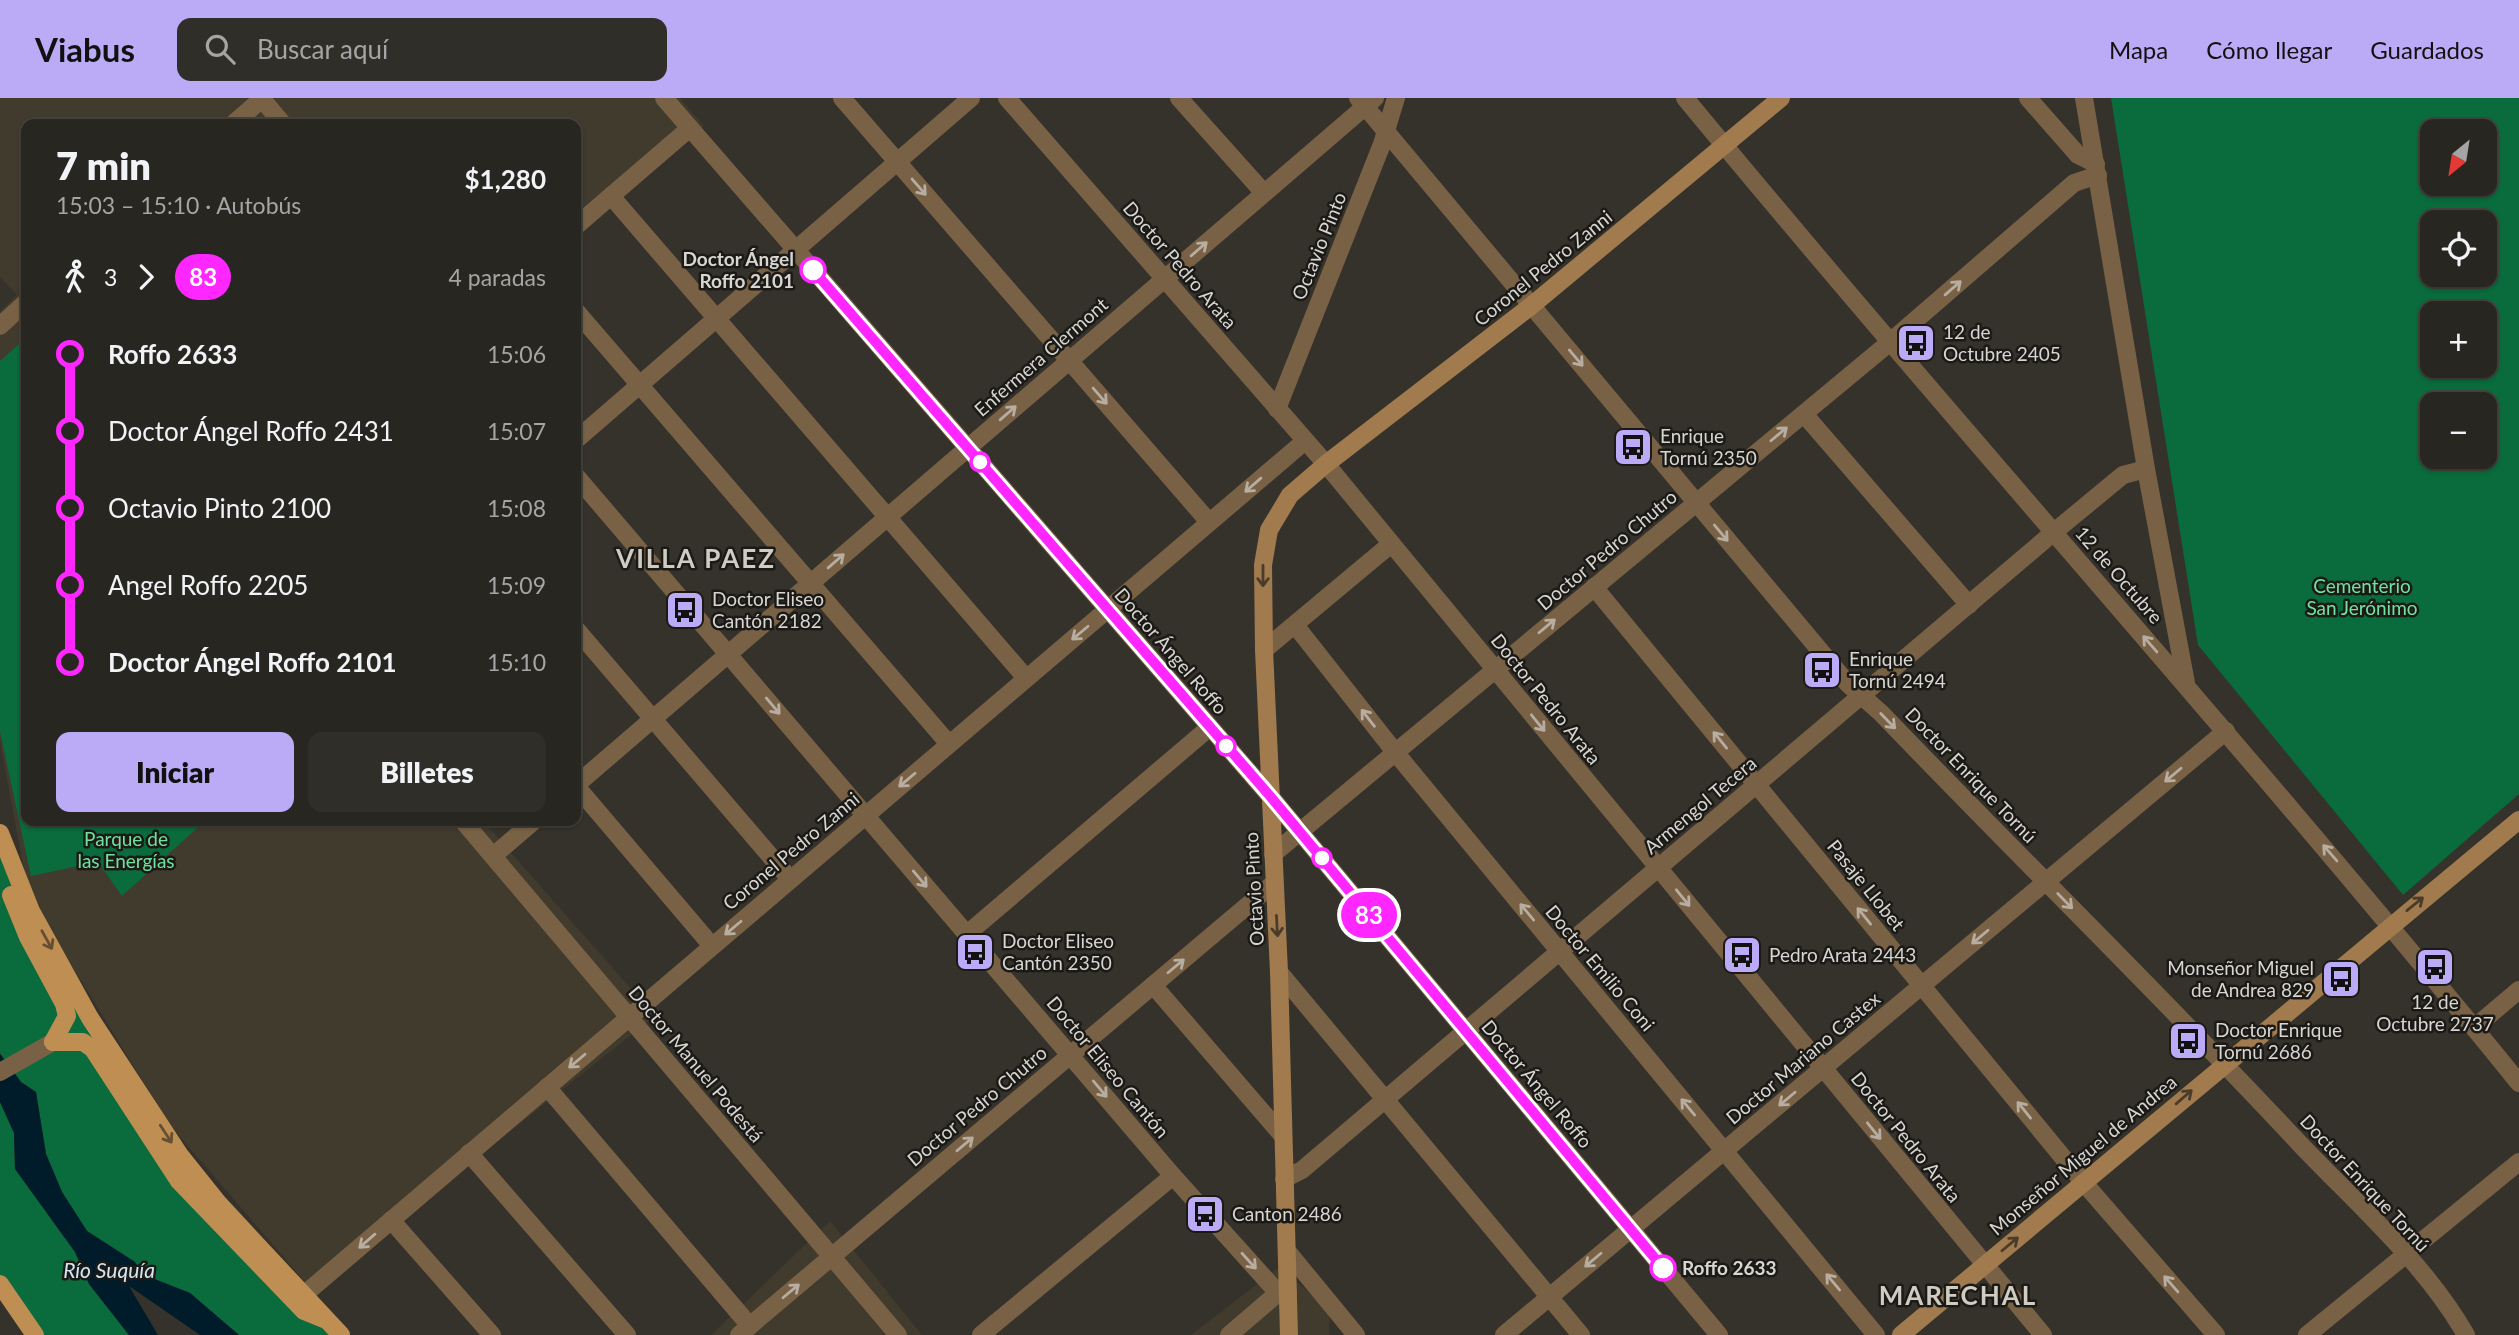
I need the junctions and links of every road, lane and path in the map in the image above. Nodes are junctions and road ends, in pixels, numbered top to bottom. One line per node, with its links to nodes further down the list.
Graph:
1 (262, 98): 13 (street); 14 (street)
2 (664, 98): 15 (street, Doctor Ángel Roffo)
3 (842, 98): 18 (street)
4 (971, 98): 18 (street)
5 (1007, 98): 24 (street, Doctor Pedro Arata)
6 (1180, 98): 20 (street)
7 (1396, 98): 16 (street, Octavio Pinto)
8 (1685, 98): 17 (street, 12 de Octubre)
9 (1781, 98): 17 (main road, Coronel Pedro Zanni)
10 (2028, 98): 19 (street)
11 (2084, 98): 19 (street)
12 (1366, 101): 16 (street, Doctor Enrique Tornú); 20 (street, Enfermera Clermont)
13 (239, 119)
14 (279, 119)
15 (690, 128): 21 (street); 23 (street, Doctor Ángel Roffo)
16 (1386, 132): 25 (street, Doctor Enrique Tornú); 33 (street, Octavio Pinto)
17 (1724, 146): 25 (main road, Coronel Pedro Zanni); 30 (street, 12 de Octubre)
18 (897, 162): 23 (street); 31 (street, one-way to 31)
19 (2097, 169): 30 (street, Doctor Pedro Chutro, one-way to 19); 39 (street)
20 (1264, 193): 24 (street, Enfermera Clermont, one-way to 20)
21 (611, 196): 22 (street); 28 (street)
22 (581, 222)
23 (796, 250): 28 (street); 37 (street, Doctor Ángel Roffo)
24 (1164, 279): 31 (street, Enfermera Clermont); 33 (street, Doctor Pedro Arata)
25 (1531, 306): 38 (main road, Coronel Pedro Zanni); 41 (street, Doctor Enrique Tornú, one-way to 41)
26 (21, 307): 29 (street)
27 (581, 317): 32 (street)
28 (716, 318): 32 (street); 42 (street)
29 (0, 326)
30 (1889, 343): 34 (street, Doctor Pedro Chutro); 44 (street, 12 de Octubre)
31 (1069, 361): 37 (street, Enfermera Clermont, one-way to 31); 43 (street, one-way to 43)
32 (639, 385): 35 (street); 46 (street)
33 (1277, 409): 36 (street, Doctor Pedro Arata)
34 (1804, 414): 41 (street, Doctor Pedro Chutro, one-way to 34); 48 (street)
35 (581, 436)
36 (1305, 440): 38 (street, Doctor Pedro Arata); 43 (street, Coronel Pedro Zanni, one-way to 43)
37 (968, 448): 42 (street, Enfermera Clermont); 49 (street, Doctor Ángel Roffo)
38 (1326, 464): 45 (street, Doctor Pedro Arata); 52 (main road, Octavio Pinto, one-way to 52)
39 (2146, 469): 44 (street, Armengol Tecera); 56 (street)
40 (581, 481): 53 (street, Doctor Eliseo Cantón)
41 (1696, 503): 47 (street, Doctor Pedro Chutro); 57 (street, Doctor Enrique Tornú, one-way to 57)
42 (888, 517): 46 (street, Enfermera Clermont, one-way to 42); 55 (street)
43 (1209, 522): 49 (street, Coronel Pedro Zanni)
44 (2054, 532): 48 (street, Armengol Tecera); 56 (street, 12 de Octubre, one-way to 44)
45 (1391, 544): 50 (street); 54 (street, Doctor Pedro Arata)
46 (810, 583): 53 (street, Enfermera Clermont); 61 (street)
47 (1594, 587): 54 (street, Doctor Pedro Chutro, one-way to 47); 64 (street, Pasaje Llobet, one-way to 47)
48 (1969, 605): 57 (street, Armengol Tecera)
49 (1108, 609): 55 (street, Coronel Pedro Zanni, one-way to 55); 59 (street, Doctor Ángel Roffo)
50 (1295, 625): 52 (street); 62 (street, Doctor Emilio Coni, one-way to 50)
51 (581, 635): 58 (street)
52 (1264, 650): 66 (main road, Octavio Pinto)
53 (728, 654): 58 (street, Enfermera Clermont); 67 (street, Doctor Eliseo Cantón, one-way to 67)
54 (1495, 670): 62 (street, Doctor Pedro Chutro); 75 (street, Doctor Pedro Arata, one-way to 75)
55 (1027, 678): 61 (street, Coronel Pedro Zanni)
56 (2187, 686): 60 (street, 12 de Octubre)
57 (1861, 696): 64 (street, Armengol Tecera); 77 (street, Doctor Enrique Tornú, one-way to 77)
58 (653, 719): 63 (street, Enfermera Clermont); 76 (street)
59 (1210, 727): 66 (street, Doctor Ángel Roffo); 80 (street)
60 (2225, 731): 77 (street, Doctor Mariano Castex, one-way to 77); 79 (street, 12 de Octubre, one-way to 60)
61 (949, 744): 67 (street, Coronel Pedro Zanni, one-way to 67)
62 (1395, 752): 71 (street, Doctor Pedro Chutro); 82 (street, Doctor Emilio Coni, one-way to 62)
63 (581, 781)
64 (1756, 785): 75 (street, Armengol Tecera); 85 (street, Pasaje Llobet, one-way to 64)
65 (581, 791): 81 (street)
66 (1270, 796): 71 (street, Doctor Ángel Roffo); 73 (main road, Octavio Pinto)
67 (866, 815): 76 (street, Coronel Pedro Zanni); 80 (street, Doctor Eliseo Cantón, one-way to 80)
68 (2519, 820): 79 (main road, Monseñor Miguel de Andrea, one-way to 68)
69 (467, 826): 74 (street, Doctor Manuel Podestá)
70 (528, 826): 74 (street)
71 (1300, 832): 73 (street, Doctor Pedro Chutro); 89 (street, Doctor Ángel Roffo)
72 (0, 835): 90 (main road); 112 (main road, one-way to 112)
73 (1273, 854): 78 (main road, Octavio Pinto)
74 (493, 856): 87 (street, Doctor Manuel Podestá)
75 (1658, 868): 82 (street, Armengol Tecera); 93 (street, Doctor Pedro Arata, one-way to 93)
76 (790, 879): 81 (street, Coronel Pedro Zanni, one-way to 81)
77 (2046, 881): 85 (street, Doctor Mariano Castex, one-way to 85); 92 (street, Doctor Enrique Tornú, one-way to 92)
78 (1274, 883): 83 (main road, Octavio Pinto, one-way to 83); 84 (street, Doctor Pedro Chutro, one-way to 78)
79 (2390, 924): 88 (street, 12 de Octubre); 92 (main road, Monseñor Miguel de Andrea)
80 (967, 934): 91 (street, Doctor Eliseo Cantón)
81 (712, 946): 87 (street, Coronel Pedro Zanni)
82 (1560, 951): 89 (street, Armengol Tecera); 99 (street, Doctor Emilio Coni, one-way to 82)
83 (1279, 972): 97 (street); 98 (main road, Octavio Pinto)
84 (1153, 985): 91 (street, Doctor Pedro Chutro); 98 (street)
85 (1922, 986): 93 (street, Doctor Mariano Castex); 104 (street, Pasaje Llobet, one-way to 85)
86 (2519, 990): 88 (street)
87 (629, 1017): 96 (street, Coronel Pedro Zanni, one-way to 96); 109 (street, Doctor Manuel Podestá)
88 (2474, 1028): 95 (street, 12 de Octubre)
89 (1466, 1031): 97 (street, Armengol Tecera); 106 (street, Doctor Ángel Roffo)
90 (58, 1039): 94 (street); 115 (main road)
91 (1070, 1055): 102 (street, Doctor Eliseo Cantón, one-way to 102); 109 (street, Doctor Pedro Chutro, one-way to 91)
92 (2224, 1063): 104 (main road, Monseñor Miguel de Andrea, one-way to 92); 108 (street, Doctor Enrique Tornú)
93 (1822, 1069): 99 (street, Doctor Mariano Castex, one-way to 99); 110 (street, Doctor Pedro Arata, one-way to 110)
94 (0, 1072)
95 (2519, 1083)
96 (547, 1087): 100 (street, Coronel Pedro Zanni); 116 (street)
97 (1385, 1099): 103 (street, Armengol Tecera); 114 (street)
98 (1283, 1136): 103 (main road, Octavio Pinto)
99 (1724, 1151): 106 (street, Doctor Mariano Castex); 128 (street, Doctor Emilio Coni, one-way to 99)
100 (469, 1153): 105 (street, Coronel Pedro Zanni); 119 (street)
101 (2519, 1162): 108 (street)
102 (1173, 1176): 113 (street, Doctor Eliseo Cantón, one-way to 113); 121 (street)
103 (1284, 1179): 107 (main road, Octavio Pinto)
104 (2084, 1183): 110 (main road, Monseñor Miguel de Andrea, one-way to 104); 131 (street, Pasaje Llobet, one-way to 104)
105 (391, 1220): 112 (street, Coronel Pedro Zanni, one-way to 112); 118 (street)
106 (1630, 1229): 114 (street, Doctor Mariano Castex, one-way to 114); 127 (street, Doctor Ángel Roffo)
107 (1286, 1251): 113 (main road, Octavio Pinto); 124 (street)
108 (2404, 1255): 132 (street); 133 (street, Doctor Enrique Tornú)
109 (832, 1257): 116 (street, Doctor Pedro Chutro, one-way to 109); 120 (street, Doctor Manuel Podestá)
110 (1985, 1265): 129 (main road, Monseñor Miguel de Andrea); 130 (street, Doctor Pedro Arata)
111 (0, 1284): 117 (main road)
112 (306, 1293): 115 (main road)
113 (1283, 1293): 122 (street); 123 (main road, Octavio Pinto)
114 (1549, 1297): 125 (street, Doctor Mariano Castex); 126 (street)
115 (335, 1328)
116 (745, 1330)
117 (35, 1335)
118 (492, 1335)
119 (627, 1335)
120 (898, 1335)
121 (981, 1335)
122 (1229, 1335)
123 (1289, 1335)
124 (1356, 1335)
125 (1504, 1335)
126 (1581, 1335)
127 (1719, 1335)
128 (1876, 1335)
129 (1901, 1335)
130 (2043, 1335)
131 (2216, 1335)
132 (2306, 1335)
133 (2466, 1335)

